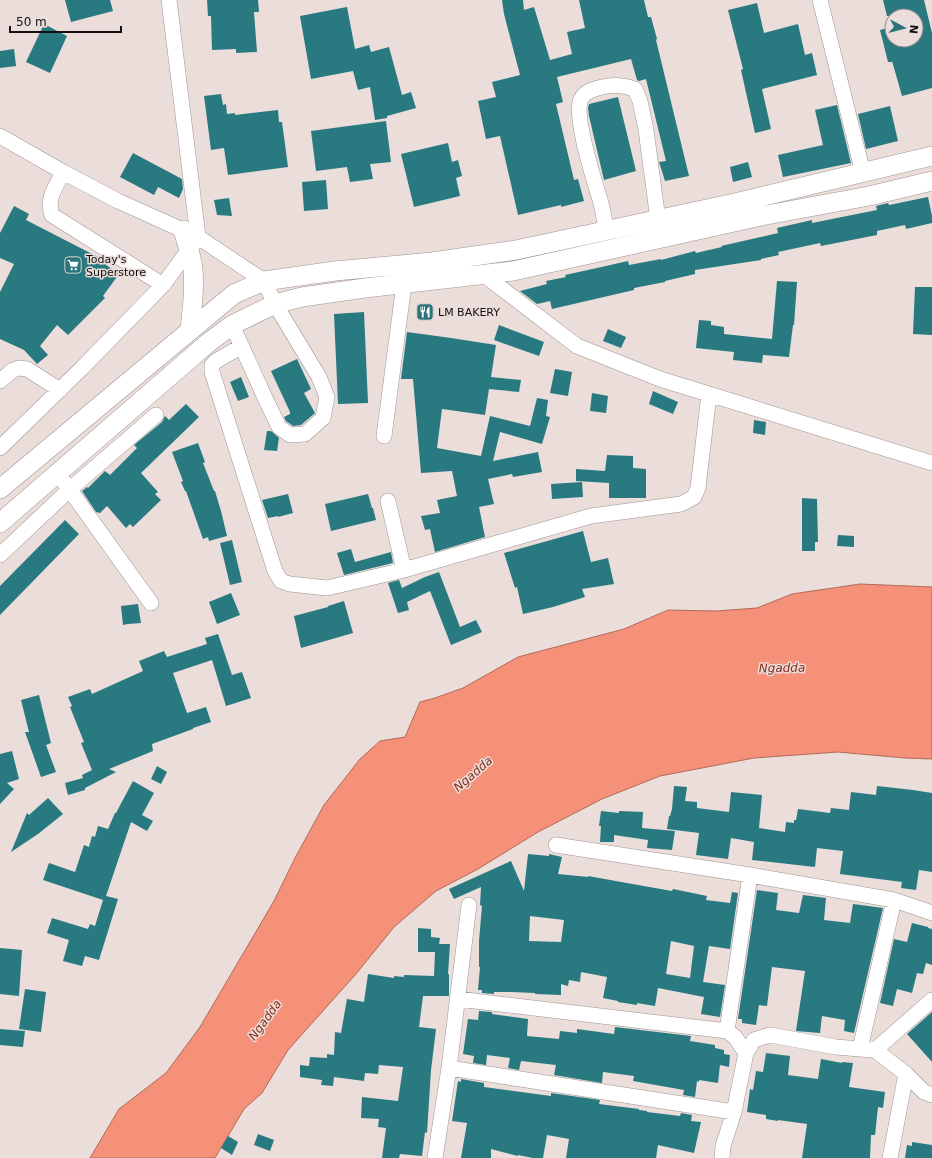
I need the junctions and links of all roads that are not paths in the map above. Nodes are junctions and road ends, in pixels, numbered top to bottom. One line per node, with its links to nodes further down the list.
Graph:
1 (169, 0): 10 (street)
2 (820, 0): 6 (street)
3 (0, 136): 5 (street)
4 (932, 156): 6 (main road)
5 (63, 172): 10 (street); 14 (street)
6 (863, 173): 8 (main road)
7 (932, 181): 11 (main road)
8 (658, 220): 9 (main road); 9 (street)
9 (606, 230): 12 (main road)
10 (190, 239): 12 (street); 14 (street); 17 (main road)
11 (484, 275): 13 (main road); 21 (street)
12 (264, 281): 15 (street); 17 (main road)
13 (404, 284): 15 (main road); 23 (street)
14 (163, 285): 20 (street)
15 (275, 304): 16 (main road); 18 (street)
16 (232, 325): 18 (street); 26 (main road)
17 (190, 330): 27 (main road)
18 (242, 346): 32 (street)
19 (0, 382): 20 (street)
20 (60, 390): 24 (street)
21 (709, 394): 25 (street); 32 (street)
22 (156, 415): 28 (street)
23 (384, 436)
24 (0, 448)
25 (932, 463)
26 (58, 473): 28 (street); 30 (main road)
27 (0, 489)
28 (69, 490): 31 (street); 33 (street)
29 (388, 501): 32 (street)
30 (0, 523)
31 (0, 555)
32 (404, 570)
33 (151, 603)
34 (556, 845): 35 (street)
35 (750, 875): 36 (street); 41 (street)
36 (894, 900): 38 (street); 42 (street)
37 (469, 904): 39 (street)
38 (932, 913)
39 (458, 999): 41 (street); 44 (street)
40 (932, 1000): 42 (street)
41 (726, 1031): 43 (street)
42 (868, 1050): 43 (street); 45 (street)
43 (746, 1053): 47 (street)
44 (450, 1068): 47 (street); 48 (street)
45 (906, 1074): 46 (street); 50 (street)
46 (932, 1095)
47 (734, 1112): 49 (street)
48 (435, 1158)
49 (722, 1158)
50 (890, 1158)

